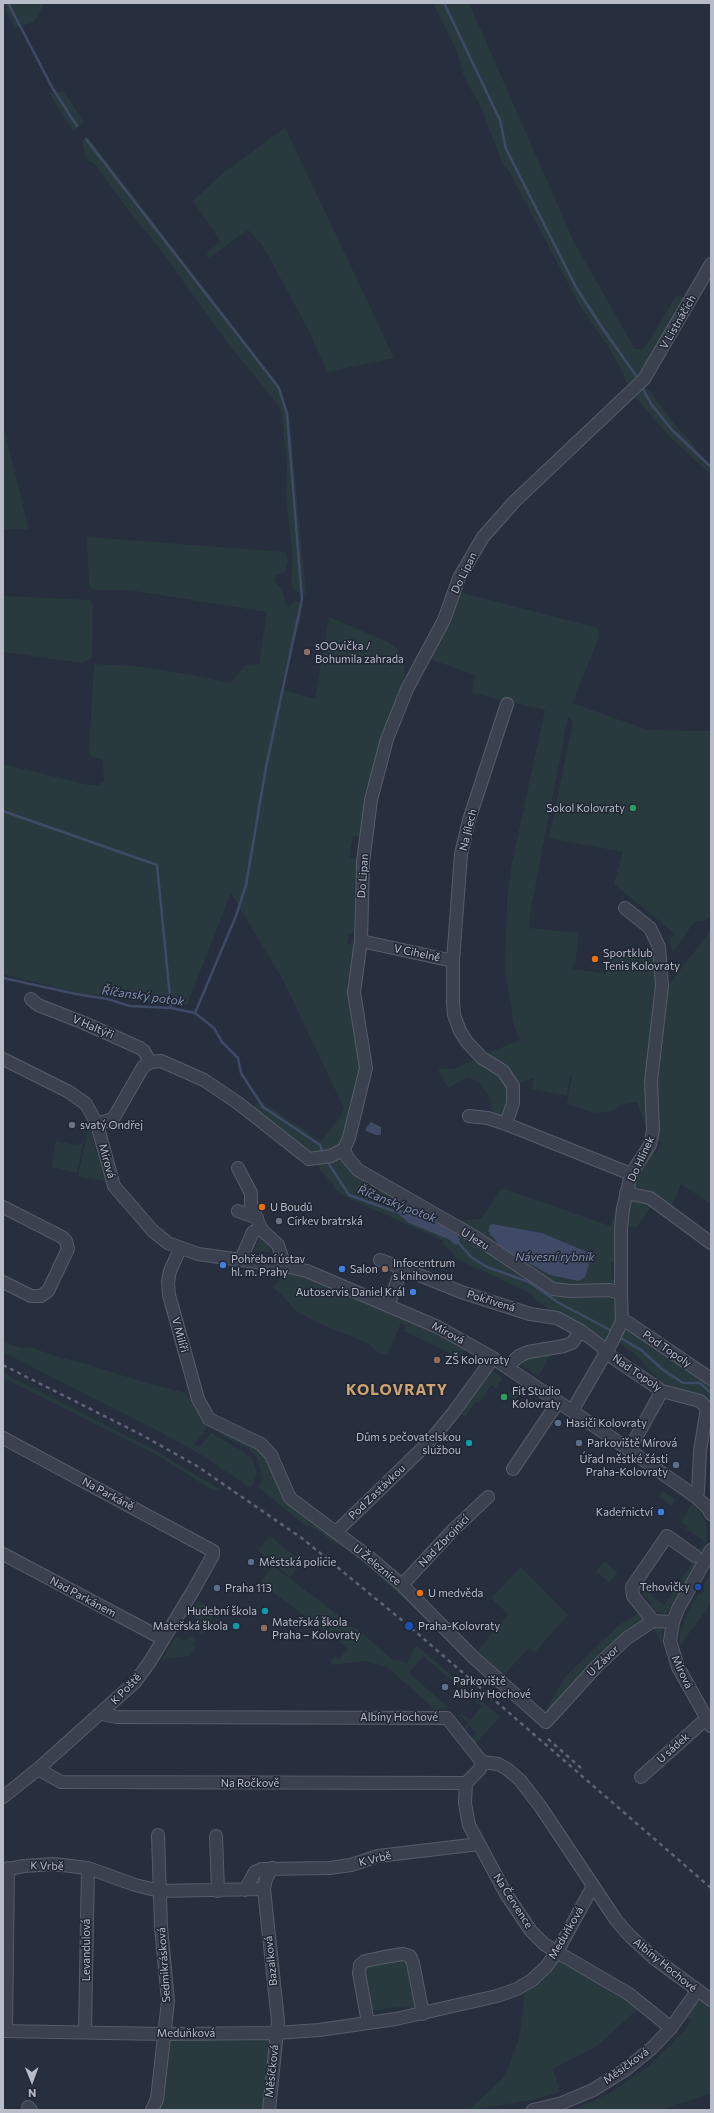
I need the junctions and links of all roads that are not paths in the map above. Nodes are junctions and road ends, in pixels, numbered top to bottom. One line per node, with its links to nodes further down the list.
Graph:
1 (711, 264): 2 (street, V Listnáčích)
2 (644, 379): 5 (street, Do Lipan)
3 (506, 704): 6 (street, Na Jílech)
4 (625, 908): 15 (street, Do Hlinek)
5 (361, 941): 6 (street, V Cihelně); 13 (street, Do Lipan)
6 (453, 961): 12 (street, V Cihelně)
7 (31, 999): 9 (street, V Haltýři)
8 (3, 1059): 11 (street, Mírová)
9 (150, 1062): 11 (street); 13 (street)
10 (469, 1116): 12 (street)
11 (97, 1124): 21 (street, Mírová)
12 (506, 1124): 15 (street)
13 (344, 1149): 27 (street, U Jezu)
14 (238, 1168): 19 (street)
15 (631, 1174): 16 (street, Do Hlinek)
16 (626, 1193): 20 (street); 27 (street, Do Hlinek)
17 (3, 1206): 26 (street)
18 (238, 1211): 19 (street)
19 (259, 1224): 22 (street); 24 (street)
20 (711, 1242)
21 (180, 1249): 22 (street, Mírová); 39 (street, V Milíři)
22 (241, 1259): 24 (street, Mírová)
23 (380, 1260): 25 (street, Pokřivená)
24 (284, 1266): 28 (street, Mírová)
25 (402, 1268): 28 (street); 30 (street, Pokřivená)
26 (3, 1282)
27 (620, 1294): 29 (street, Do Hlinek)
28 (388, 1306): 32 (street, Mírová)
29 (621, 1324): 31 (street); 34 (street, Pod Topoly)
30 (581, 1331): 31 (street, Pokřivená); 33 (street)
31 (609, 1347): 35 (street, Nad Topoly); 38 (street)
32 (493, 1358): 33 (street, Mírová); 46 (street, Pod Zastávkou)
33 (507, 1367): 36 (street, Mírová)
34 (711, 1379)
35 (662, 1391): 37 (street, Nad Topoly); 41 (street)
36 (558, 1402): 38 (street, Mírová); 42 (street)
37 (709, 1410): 43 (street)
38 (572, 1411): 41 (street, Mírová)
39 (209, 1419): 46 (street, U Železnice)
40 (3, 1438): 48 (street, Na Parkáně)
41 (630, 1450): 43 (street, Mírová)
42 (513, 1469)
43 (696, 1497): 45 (street, Mírová)
44 (488, 1498): 51 (street, Nad Zbrojnicí)
45 (711, 1514)
46 (336, 1532): 51 (street, U Železnice)
47 (711, 1550): 53 (street, Mírová)
48 (213, 1551): 54 (street, K Poště)
49 (3, 1554): 54 (street, Nad Parkánem)
50 (695, 1556): 52 (street)
51 (402, 1585): 56 (street, U Železnice)
52 (653, 1621): 53 (street); 56 (street, U Závor)
53 (673, 1622): 57 (street, Mírová)
54 (163, 1639): 55 (street, K Poště)
55 (102, 1714): 58 (street, Albíny Hochové); 59 (street, K Poště)
56 (546, 1722)
57 (708, 1723): 60 (street, U sádek)
58 (482, 1762): 61 (street); 69 (street, Albíny Hochové)
59 (38, 1769): 61 (street, Na Ročkově); 62 (street, K Poště)
60 (641, 1777)
61 (466, 1783): 65 (street, Na Července)
62 (3, 1797)
63 (158, 1835): 72 (street)
64 (216, 1836): 73 (street)
65 (479, 1844): 67 (street, K Vrbě); 74 (street, Na Července)
66 (88, 1868): 68 (street, K Vrbě); 72 (street, K Vrbě); 81 (street, Levandulová)
67 (272, 1868): 70 (street); 71 (street, K Vrbě)
68 (6, 1869): 80 (street)
69 (593, 1886): 74 (street, Meduňková); 75 (street, Albíny Hochové)
70 (264, 1889): 71 (street, K Vrbě); 82 (street, Bazalková)
71 (245, 1890): 73 (street, K Vrbě)
72 (160, 1891): 73 (street, K Vrbě); 83 (street, Sedmikrásková)
73 (218, 1891)
74 (557, 1952): 77 (street, Meduňková); 79 (street, Na Července)
75 (698, 1991): 76 (street, Albíny Hochové); 79 (street, Měsíčková)
76 (711, 2000)
77 (422, 2014): 78 (street, Meduňková); 78 (street)
78 (368, 2023): 82 (street, Meduňková)
79 (671, 2028): 86 (street, Měsíčková)
80 (4, 2031): 81 (street, Meduňková)
81 (85, 2032): 83 (street, Meduňková)
82 (276, 2032): 83 (street, Meduňková); 85 (street, Měsíčková)
83 (164, 2034): 84 (street, Sedmikrásková)
84 (152, 2110)
85 (269, 2110)
86 (532, 2110)

